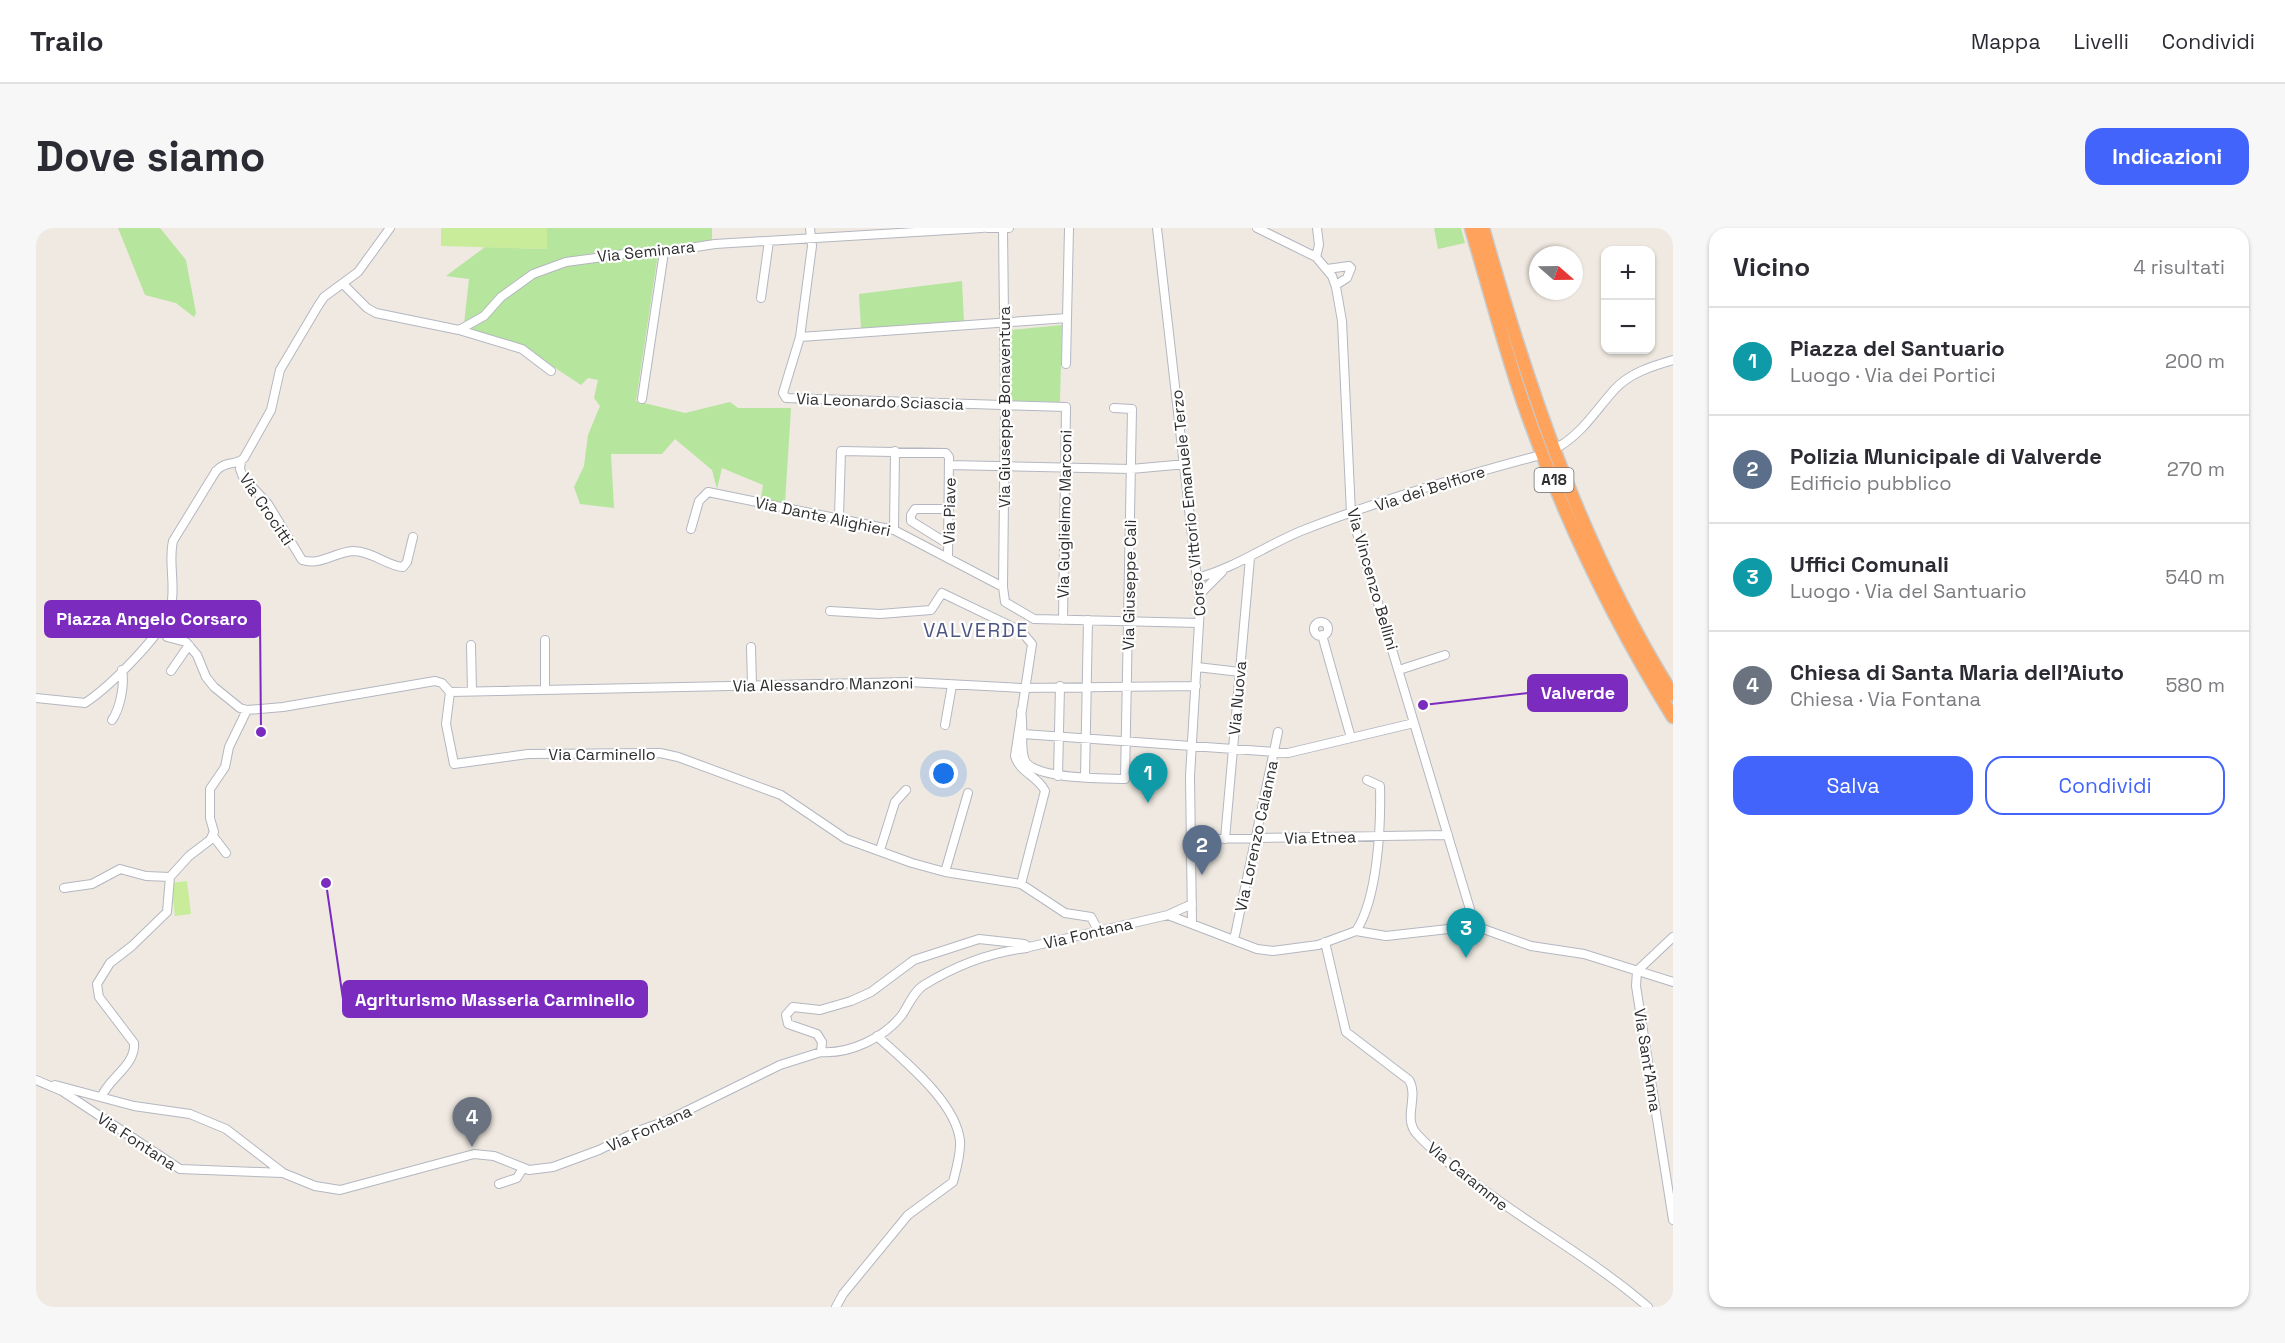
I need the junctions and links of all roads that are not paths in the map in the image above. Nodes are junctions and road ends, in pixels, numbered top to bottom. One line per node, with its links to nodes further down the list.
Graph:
1 (390, 228): 19 (street)
2 (810, 228): 14 (street, Via Leonardo Sciascia)
3 (982, 228): 13 (street, Via Seminara)
4 (987, 228): 5 (street)
5 (1003, 228): 6 (street); 23 (street, Via Giuseppe Bonaventura)
6 (1009, 228)
7 (1069, 228): 22 (street)
8 (1157, 228): 37 (street, Corso Vittorio Emanuele Terzo)
9 (1257, 228): 17 (street, Via Vincenzo Bellini)
10 (1317, 228): 17 (street)
11 (1472, 228): 86 (highway, A18)
12 (1483, 228): 82 (highway, A18)
13 (944, 229): 14 (street, Via Seminara)
14 (810, 239): 15 (street, Via Seminara); 25 (street, Via Leonardo Sciascia)
15 (769, 241): 16 (street, Via Seminara); 21 (street)
16 (664, 252): 24 (street, Via Seminara); 29 (street)
17 (1316, 257): 18 (street, Via Vincenzo Bellini)
18 (1327, 269): 20 (street, Via Vincenzo Bellini); 20 (street)
19 (344, 285): 24 (street); 36 (street)
20 (1336, 285): 43 (street, Via Vincenzo Bellini)
21 (761, 298)
22 (1067, 318): 23 (street); 27 (street)
23 (1004, 322): 25 (street); 30 (street, Via Giuseppe Bonaventura)
24 (459, 330): 28 (street)
25 (800, 337): 30 (street, Via Leonardo Sciascia)
26 (1673, 360): 33 (street)
27 (1066, 364)
28 (551, 371)
29 (642, 399)
30 (1005, 405): 31 (street, Via Leonardo Sciascia); 39 (street, Via Giuseppe Bonaventura)
31 (1066, 407): 40 (street, Via Guglielmo Marconi)
32 (1114, 408): 41 (street, Via Giuseppe Calì)
33 (1560, 446)
34 (895, 451): 38 (street); 44 (street); 46 (street)
35 (1537, 456): 43 (street, Via dei Belfiore)
36 (241, 461): 47 (street, Via Crocitti); 60 (street)
37 (1186, 464): 41 (street); 52 (street, Corso Vittorio Emanuele Terzo)
38 (949, 465): 39 (street); 42 (street, Via Piave)
39 (1005, 467): 40 (street); 53 (street, Via Giuseppe Bonaventura)
40 (1065, 468): 41 (street); 56 (street, Via Guglielmo Marconi)
41 (1131, 469): 58 (street, Via Giuseppe Calì)
42 (949, 509): 48 (street, Via Piave); 48 (street)
43 (1351, 513): 50 (street, Via dei Belfiore); 69 (street, Via Vincenzo Bellini)
44 (839, 516): 45 (street, Via Dante Alighieri); 46 (street, Via Dante Alighieri)
45 (691, 529)
46 (894, 530): 49 (street, Via Dante Alighieri)
47 (413, 537)
48 (948, 544): 49 (street, Via Piave)
49 (948, 557): 53 (street, Via Dante Alighieri)
50 (1250, 558): 51 (street, Via dei Belfiore); 71 (street, Via Nuova)
51 (1226, 569): 52 (street); 54 (street)
52 (1197, 578): 54 (street, Corso Vittorio Emanuele Terzo)
53 (1003, 587): 56 (street)
54 (1199, 595): 59 (street, Corso Vittorio Emanuele Terzo)
55 (830, 611): 78 (street)
56 (1063, 620): 57 (street)
57 (1088, 620): 58 (street); 75 (street)
58 (1129, 621): 59 (street); 76 (street, Via Giuseppe Calì)
59 (1199, 623): 67 (street, Corso Vittorio Emanuele Terzo)
60 (163, 626): 63 (street); 68 (street)
61 (1322, 635): 94 (street)
62 (545, 639): 79 (street)
63 (189, 645): 70 (street); 84 (street)
64 (471, 645): 80 (street)
65 (751, 647): 72 (street)
66 (1444, 655): 69 (street)
67 (1197, 667): 71 (street); 77 (street, Corso Vittorio Emanuele Terzo)
68 (122, 670): 83 (street); 87 (street)
69 (1399, 670): 88 (street, Via Vincenzo Bellini)
70 (171, 671)
71 (1240, 672): 97 (street, Via Nuova)
72 (752, 685): 73 (street, Via Alessandro Manzoni); 79 (street, Via Alessandro Manzoni)
73 (952, 685): 78 (street, Via Alessandro Manzoni); 89 (street)
74 (1060, 686): 75 (street, Via Alessandro Manzoni); 78 (street, Via Alessandro Manzoni); 92 (street)
75 (1087, 686): 76 (street, Via Alessandro Manzoni); 93 (street)
76 (1128, 686): 77 (street, Via Alessandro Manzoni); 95 (street, Via Giuseppe Calì)
77 (1196, 686): 96 (street, Corso Vittorio Emanuele Terzo)
78 (1026, 688): 85 (street)
79 (545, 689): 80 (street, Via Alessandro Manzoni)
80 (472, 691): 81 (street, Via Alessandro Manzoni)
81 (450, 692): 84 (street); 110 (street, Via Carminello)
82 (1673, 694)
83 (36, 698)
84 (247, 710): 105 (street)
85 (1021, 711): 91 (street); 114 (street)
86 (1673, 717)
87 (112, 720)
88 (1414, 723): 94 (street); 104 (street, Via Vincenzo Bellini)
89 (945, 725)
90 (1278, 732): 98 (street, Via Lorenzo Calanna)
91 (1023, 734): 92 (street); 99 (street)
92 (1059, 736): 93 (street); 99 (street)
93 (1086, 738): 95 (street); 100 (street)
94 (1351, 738): 98 (street)
95 (1127, 741): 96 (street); 100 (street, Via Giuseppe Calì)
96 (1192, 746): 97 (street); 108 (street, Corso Vittorio Emanuele Terzo)
97 (1233, 748): 98 (street); 109 (street, Via Nuova)
98 (1274, 752): 107 (street, Via Lorenzo Calanna)
99 (1058, 776): 100 (street)
100 (1085, 777)
101 (1367, 780): 106 (street)
102 (906, 790): 110 (street)
103 (968, 793): 112 (street)
104 (1448, 835): 106 (street, Via Etnea); 119 (street, Via Vincenzo Bellini)
105 (213, 836): 111 (street); 113 (street)
106 (1378, 837): 107 (street, Via Etnea); 120 (street)
107 (1255, 838): 109 (street, Via Etnea); 123 (street, Via Lorenzo Calanna)
108 (1192, 839): 109 (street, Via Etnea); 116 (street, Corso Vittorio Emanuele Terzo)
109 (1225, 839)
110 (880, 850): 112 (street, Via Carminello)
111 (226, 853)
112 (945, 872): 114 (street, Via Carminello)
113 (170, 877): 115 (street); 132 (street)
114 (1022, 884): 121 (street, Via Carminello)
115 (64, 888)
116 (1192, 904): 117 (street, Via Fontana); 118 (street, Corso Vittorio Emanuele Terzo)
117 (1168, 915): 118 (street); 121 (street, Via Fontana)
118 (1192, 923): 123 (street)
119 (1475, 926): 120 (street); 126 (street)
120 (1356, 931): 124 (street)
121 (1099, 932): 125 (street, Via Fontana)
122 (1673, 937): 126 (street)
123 (1234, 940): 124 (street)
124 (1325, 942): 138 (street, Via Caramme)
125 (1029, 948): 128 (street); 129 (street, Via Fontana)
126 (1637, 971): 127 (street); 136 (street, Via Sant'Anna)
127 (1673, 982)
128 (877, 1036): 129 (street); 137 (street)
129 (821, 1052): 133 (street, Via Fontana)
130 (36, 1080): 131 (street, Via Fontana)
131 (48, 1084): 132 (street); 134 (street, Via Fontana)
132 (102, 1096): 134 (street)
133 (523, 1168): 134 (street, Via Fontana); 135 (street)
134 (283, 1173)
135 (499, 1184)
136 (1673, 1220)
137 (836, 1307)
138 (1648, 1307)

